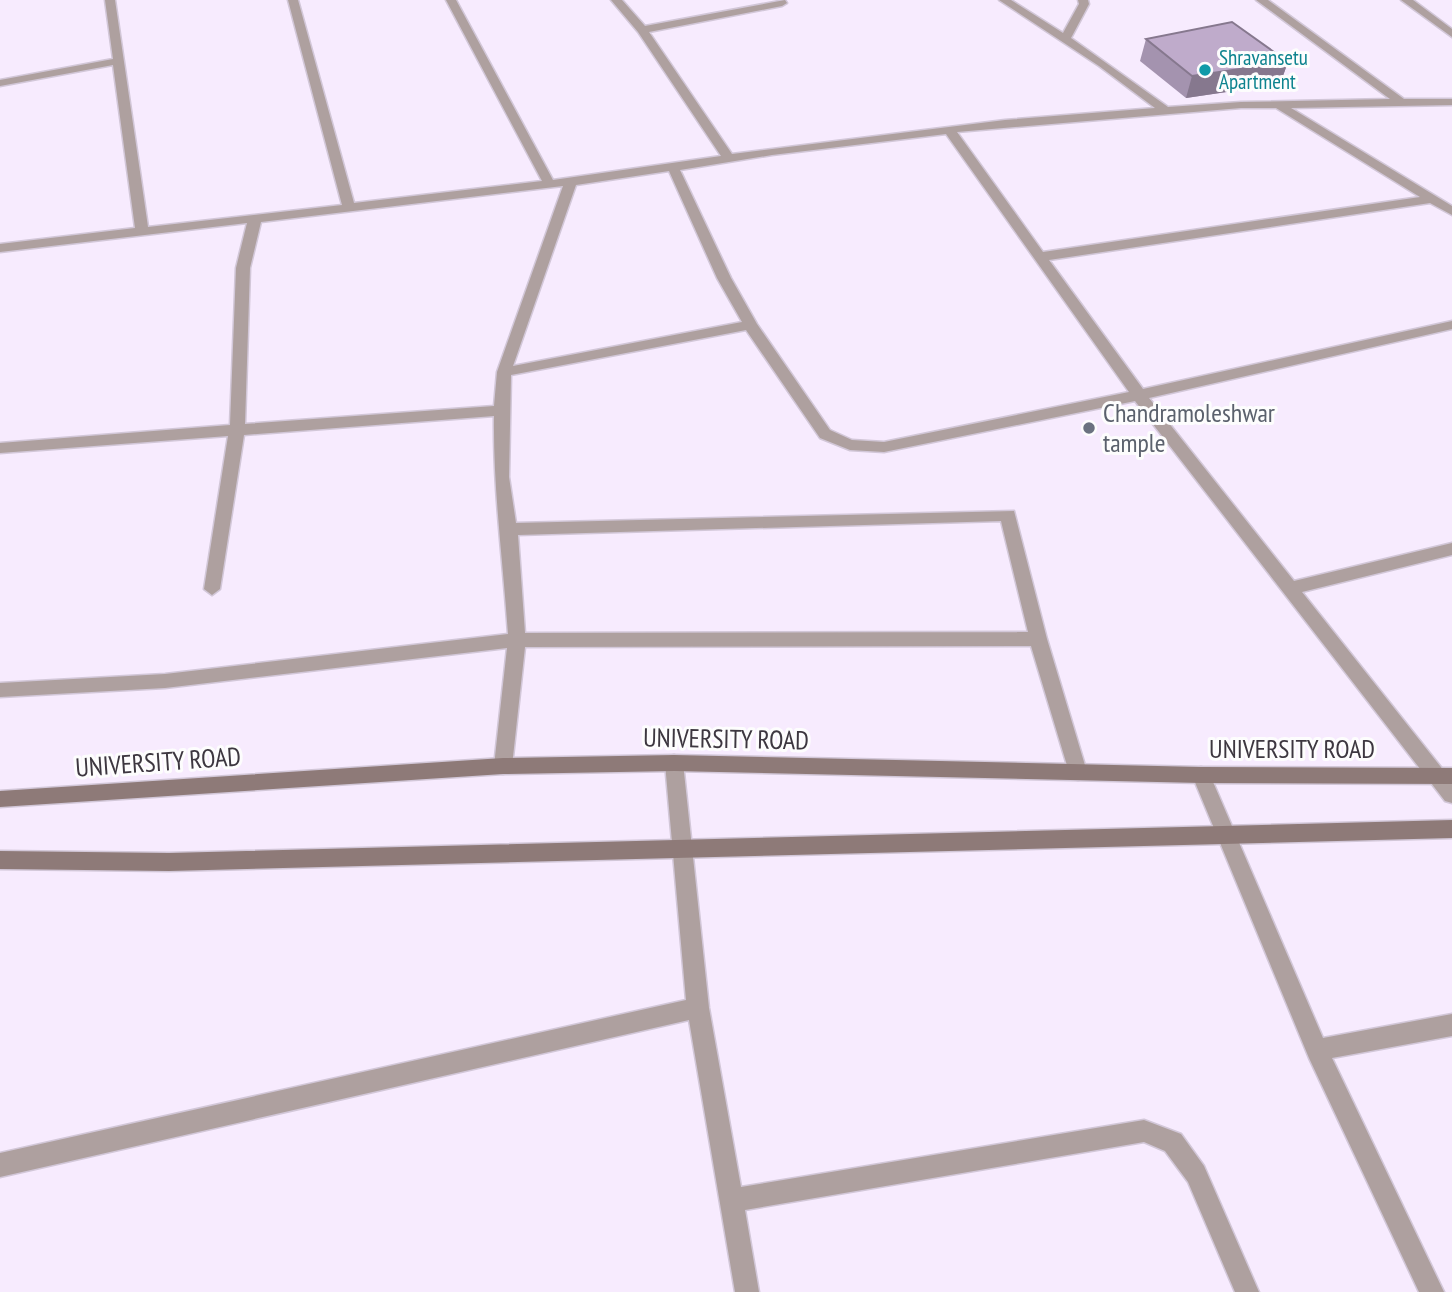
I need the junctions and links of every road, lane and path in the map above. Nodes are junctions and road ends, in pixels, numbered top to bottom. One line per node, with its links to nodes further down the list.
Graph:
1 (110, 0): 14 (street)
2 (293, 0): 26 (street)
3 (451, 0): 24 (street)
4 (616, 0): 11 (street)
5 (797, 0): 10 (street)
6 (1004, 0): 13 (street)
7 (1083, 0): 13 (street)
8 (1261, 0): 17 (street)
9 (1406, 0): 12 (street)
10 (781, 1): 11 (street)
11 (642, 30): 21 (street)
12 (1452, 34)
13 (1065, 39): 19 (street)
14 (119, 61): 15 (street); 29 (street)
15 (0, 83)
16 (1452, 102): 17 (street)
17 (1402, 103): 18 (street)
18 (1278, 105): 19 (street); 25 (street)
19 (1166, 111): 20 (street)
20 (949, 130): 21 (street); 31 (street)
21 (728, 157): 22 (street)
22 (673, 167): 23 (street); 32 (street)
23 (571, 181): 24 (street); 34 (street)
24 (549, 184): 26 (street)
25 (1432, 199): 27 (street); 31 (street)
26 (349, 208): 28 (street)
27 (1452, 211)
28 (256, 218): 29 (street); 37 (street)
29 (142, 233): 30 (street)
30 (0, 248)
31 (1039, 257): 35 (street)
32 (750, 325): 34 (street); 35 (street)
33 (1452, 325): 35 (street)
34 (504, 372): 36 (street)
35 (1139, 394): 41 (street)
36 (501, 410): 37 (street); 39 (street)
37 (237, 429): 38 (street); 42 (street)
38 (0, 448)
39 (509, 529): 43 (street); 44 (street)
40 (1452, 549): 41 (street)
41 (1291, 588): 50 (street)
42 (212, 589)
43 (1038, 639): 44 (street); 48 (street)
44 (517, 640): 45 (street); 47 (street)
45 (0, 690)
46 (674, 764): 47 (street, UNIVERSITY ROAD); 48 (street, UNIVERSITY ROAD); 55 (street)
47 (503, 766): 52 (street, UNIVERSITY ROAD)
48 (1078, 772): 49 (street, UNIVERSITY ROAD)
49 (1201, 775): 50 (street, UNIVERSITY ROAD); 54 (street)
50 (1446, 776): 51 (street)
51 (1452, 795)
52 (0, 799)
53 (1452, 829): 54 (street)
54 (1225, 833): 55 (street); 59 (street)
55 (681, 847): 56 (street); 57 (street)
56 (0, 860)
57 (698, 1008): 60 (street); 61 (street)
58 (1452, 1026): 59 (street)
59 (1317, 1050): 64 (street)
60 (0, 1165)
61 (731, 1200): 62 (street); 63 (street)
62 (747, 1292)
63 (1247, 1292)
64 (1432, 1292)

